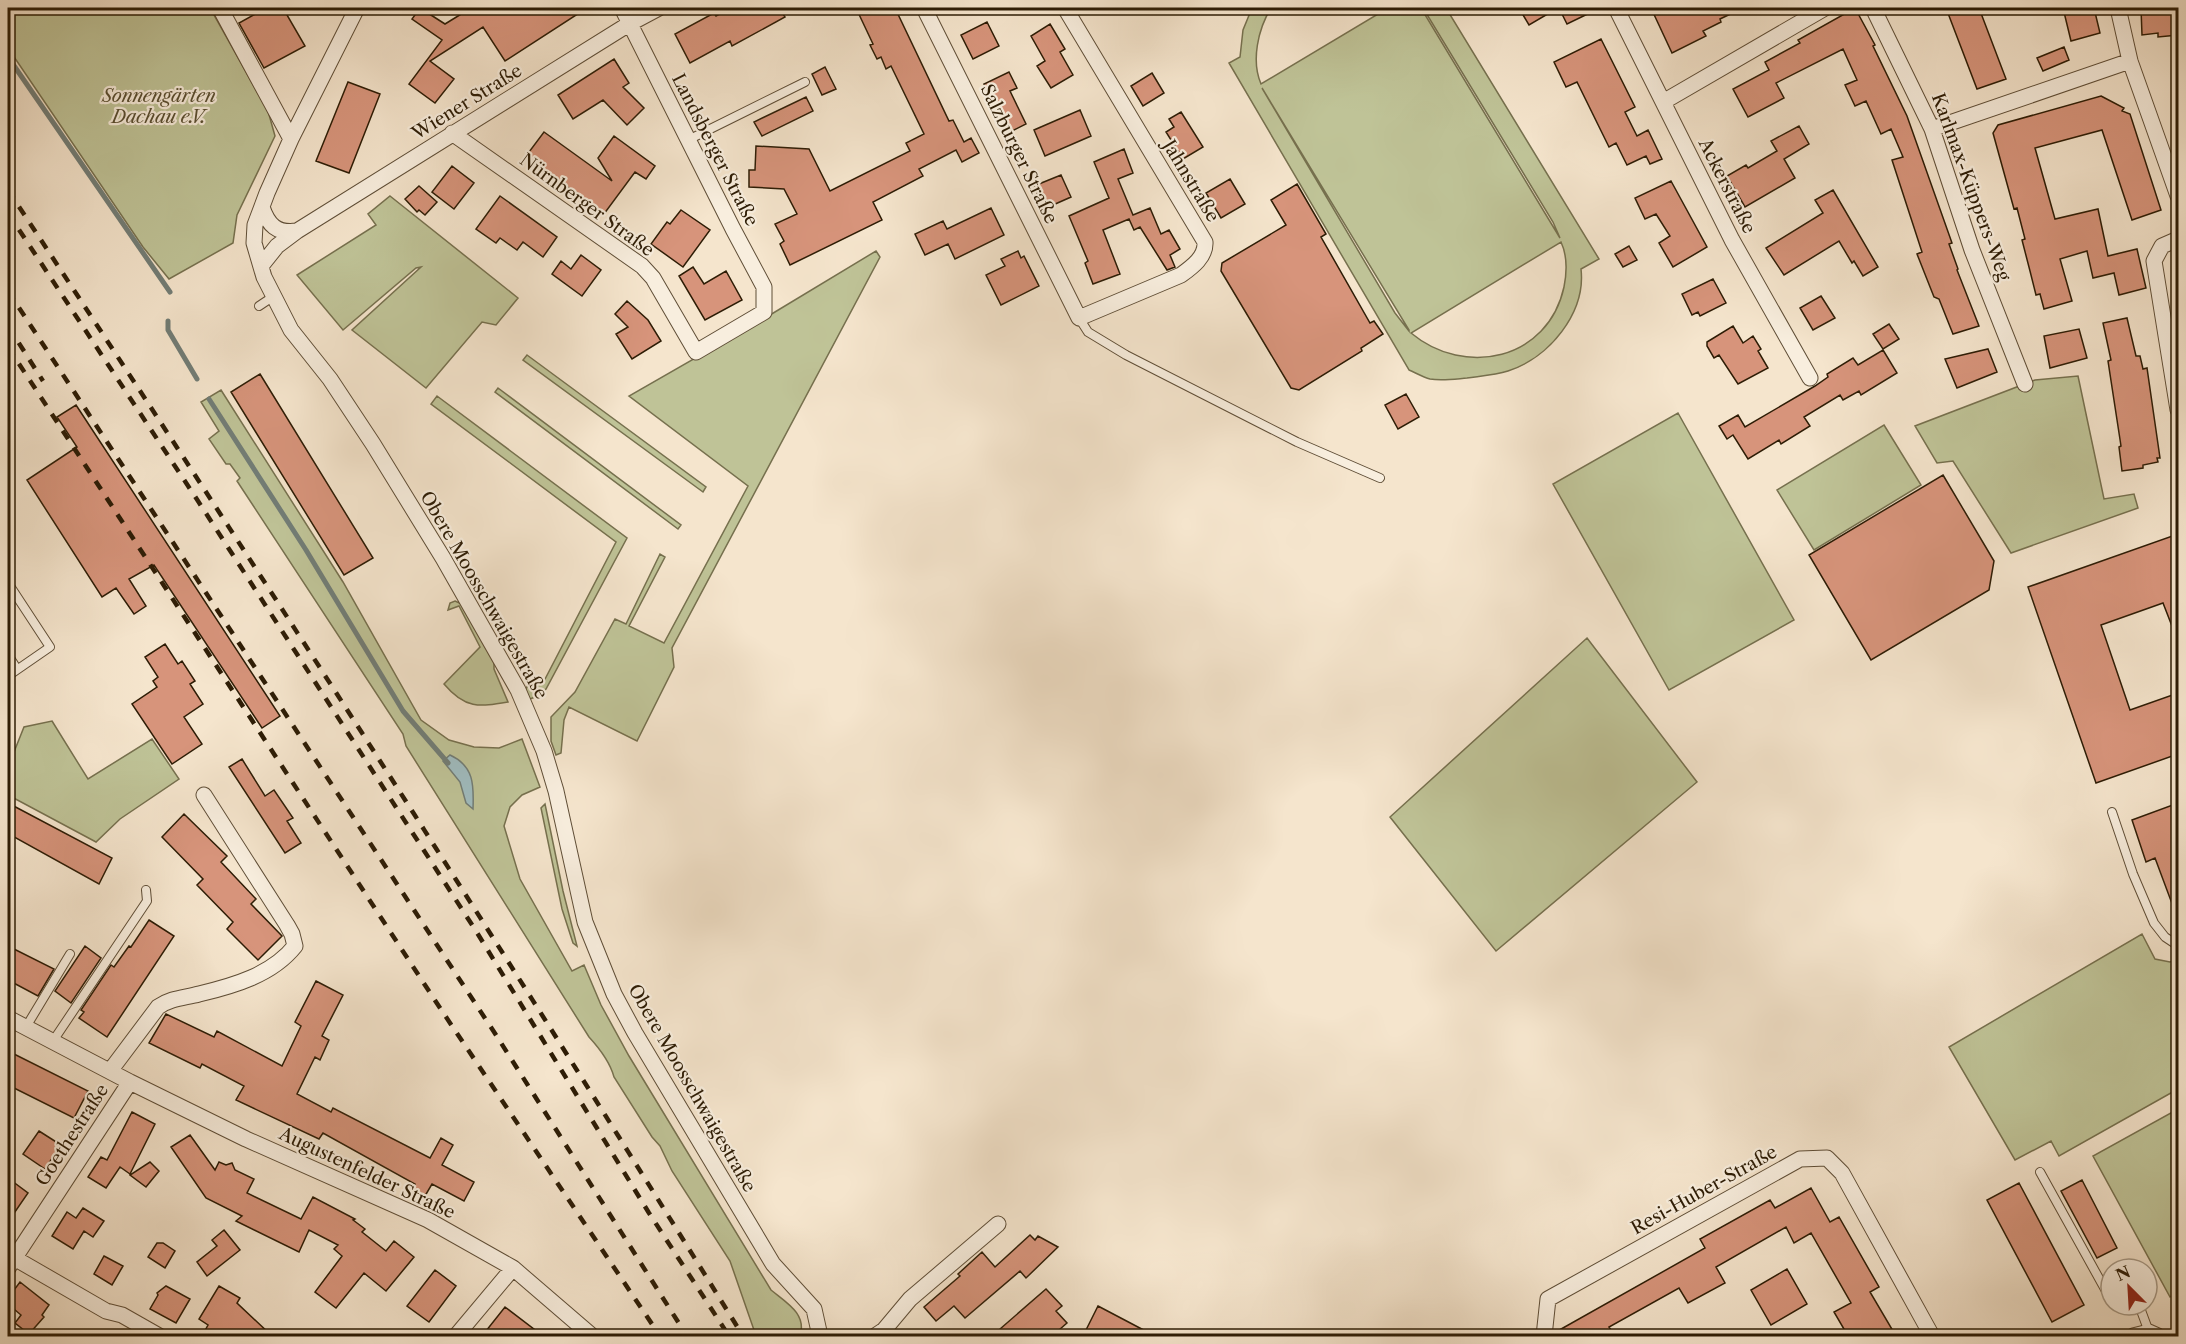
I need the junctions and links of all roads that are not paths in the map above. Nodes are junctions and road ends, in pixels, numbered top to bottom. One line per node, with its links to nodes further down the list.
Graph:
1 (220, 8): 17 (street)
2 (357, 8): 17 (street, Obere Moosschwaigestraße)
3 (622, 8): 11 (street, Landsberger Straße)
4 (659, 8): 11 (street, Wiener Straße)
5 (924, 8): 27 (street, Salzburger Straße)
6 (1065, 8): 27 (street, Jahnstraße)
7 (1616, 8): 14 (street, Ackerstraße)
8 (1825, 8): 14 (street)
9 (1873, 8): 15 (street, Karlmax-Küppers-Weg)
10 (2118, 8): 12 (street)
11 (629, 24): 16 (street, Wiener Straße); 18 (street, Landsberger Straße)
12 (2130, 61): 15 (street); 19 (street)
13 (805, 82): 18 (lane)
14 (1663, 102): 28 (street, Ackerstraße)
15 (1932, 129): 29 (street, Karlmax-Küppers-Weg)
16 (452, 133): 21 (street, Wiener Straße); 26 (street, Nürnberger Straße)
17 (291, 139): 20 (street, Obere Moosschwaigestraße)
18 (688, 141): 26 (street, Landsberger Straße)
19 (2178, 196)
20 (262, 207): 21 (street); 23 (street, Obere Moosschwaigestraße)
21 (297, 231): 23 (street, Wiener Straße)
22 (2178, 239): 30 (street)
23 (261, 266): 24 (street, Obere Moosschwaigestraße)
24 (274, 296): 25 (lane); 56 (street, Obere Moosschwaigestraße)
25 (259, 306)
26 (764, 312)
27 (1079, 318): 31 (lane)
28 (1810, 378)
29 (2025, 384)
30 (2178, 410)
31 (1380, 478)
32 (8, 583): 34 (lane)
33 (8, 655): 34 (lane)
34 (17, 669): 35 (lane)
35 (8, 676)
36 (204, 795): 44 (street)
37 (2112, 812): 39 (lane)
38 (146, 890): 43 (lane)
39 (2178, 943)
40 (70, 954): 42 (lane)
41 (8, 1018): 42 (street, Augustenfelder Straße)
42 (26, 1028): 43 (street, Augustenfelder Straße)
43 (53, 1041): 44 (street, Augustenfelder Straße)
44 (110, 1071): 45 (street, Augustenfelder Straße)
45 (130, 1082): 48 (street, Goethestraße); 49 (street, Augustenfelder Straße)
46 (2040, 1172): 50 (lane)
47 (998, 1224): 57 (street)
48 (12, 1263): 53 (street)
49 (513, 1268): 54 (street); 55 (street, Augustenfelder Straße)
50 (2099, 1278)
51 (2145, 1317): 52 (lane)
52 (2154, 1334): 60 (street)
53 (159, 1336)
54 (456, 1336)
55 (591, 1336)
56 (820, 1336)
57 (875, 1336)
58 (1544, 1336): 59 (street, Resi-Huber-Straße)
59 (1932, 1336)
60 (2133, 1336)

